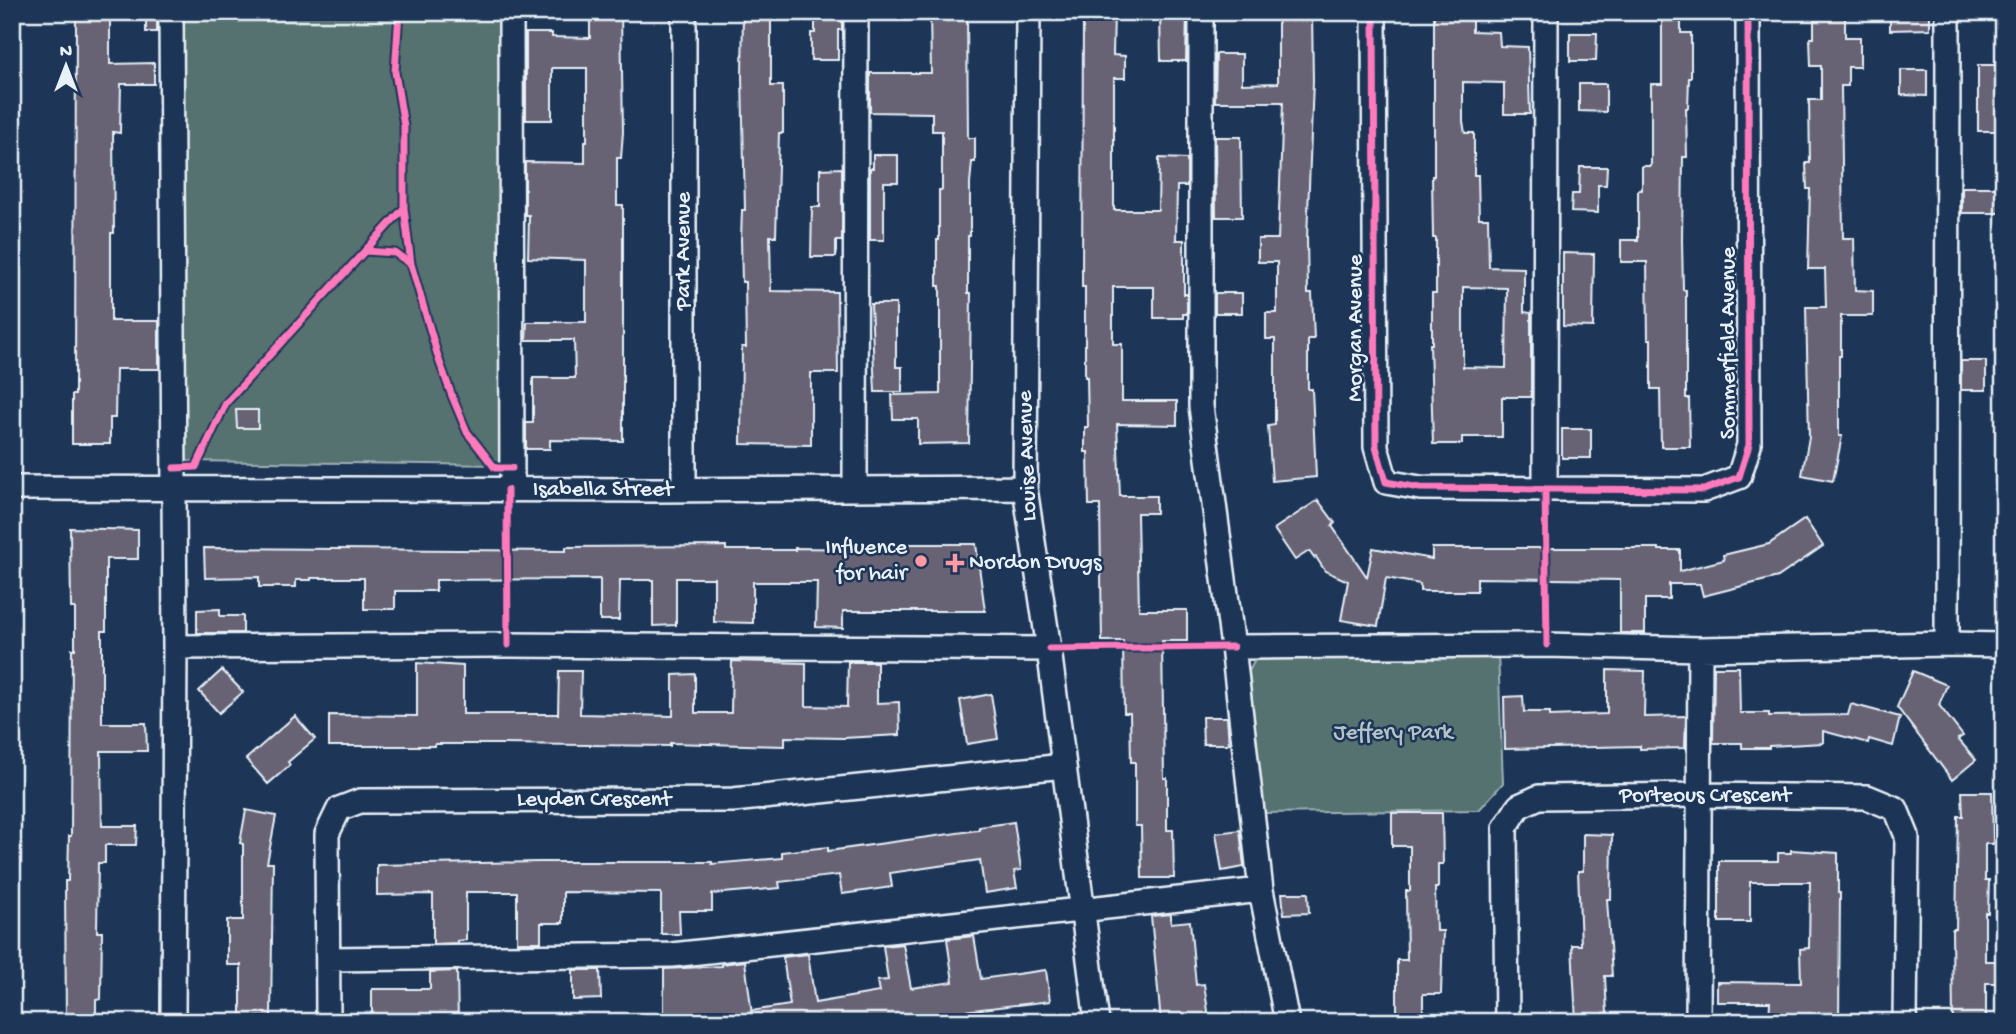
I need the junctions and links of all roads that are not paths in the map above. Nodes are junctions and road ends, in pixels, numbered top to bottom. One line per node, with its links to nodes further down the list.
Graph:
1 (171, 12): 11 (street)
2 (511, 12): 15 (street)
3 (684, 12): 16 (street, Park Avenue)
4 (856, 12): 13 (street)
5 (1028, 12): 14 (street, Louise Avenue)
6 (1201, 12): 21 (street)
7 (1374, 12): 17 (street, Morgan Avenue)
8 (1546, 12): 17 (street)
9 (1748, 12): 17 (street, Sommerfield Avenue)
10 (1948, 12): 18 (street)
11 (174, 487): 12 (street, Isabella Street); 15 (street, Isabella Street); 20 (street)
12 (12, 488)
13 (855, 488): 14 (street, Isabella Street); 16 (street, Isabella Street)
14 (1025, 488): 22 (street, Louise Avenue)
15 (512, 490): 16 (street, Isabella Street)
16 (684, 490)
17 (1545, 490)
18 (1947, 644): 19 (street); 23 (street)
19 (2004, 645)
20 (175, 647): 22 (street); 29 (street)
21 (1233, 647): 23 (street); 26 (street)
22 (1049, 649): 24 (street, Louise Avenue)
23 (1700, 649): 25 (street)
24 (1064, 766): 27 (street, Louise Avenue); 28 (street, Leyden Crescent)
25 (1700, 795): 33 (street, Porteous Crescent); 34 (street); 35 (street, Porteous Crescent)
26 (1261, 890): 27 (street); 32 (street)
27 (1081, 908): 28 (street); 31 (street, Louise Avenue)
28 (328, 959): 30 (street, Leyden Crescent)
29 (173, 1022)
30 (328, 1022)
31 (1097, 1022)
32 (1287, 1022)
33 (1507, 1022)
34 (1698, 1022)
35 (1905, 1022)

